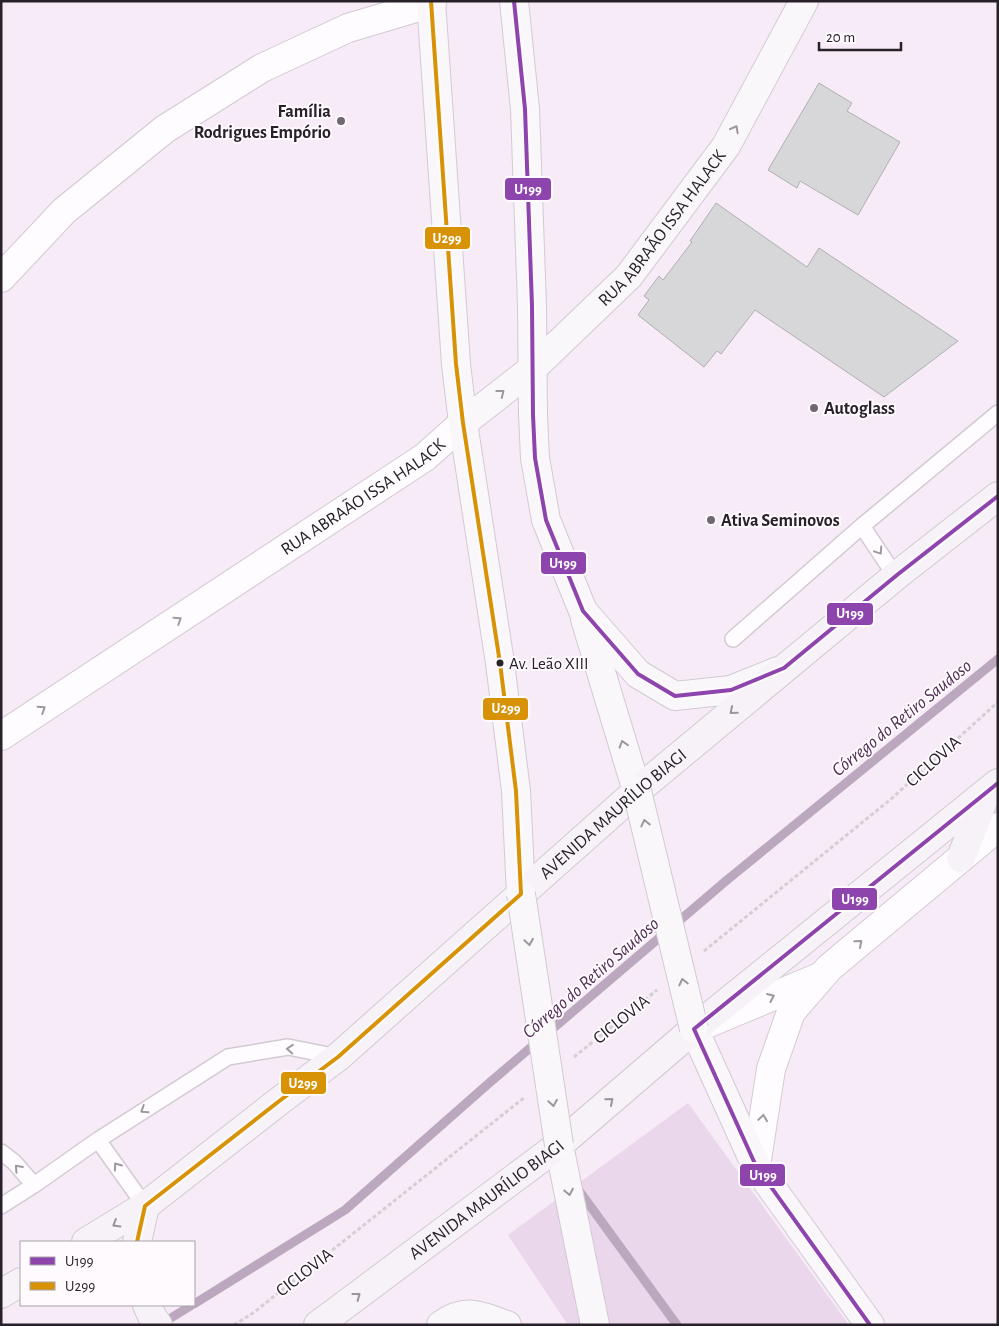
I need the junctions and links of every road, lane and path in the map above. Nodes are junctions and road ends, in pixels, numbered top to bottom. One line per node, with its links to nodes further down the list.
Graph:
1 (514, 1): 5 (main road)
2 (804, 1): 5 (main road, RUA ABRAÃO ISSA HALACK, one-way to 2)
3 (432, 2): 4 (street); 7 (main road)
4 (1, 278)
5 (532, 369): 7 (main road, RUA ABRAÃO ISSA HALACK, one-way to 5); 11 (main road)
6 (998, 414): 9 (lane)
7 (463, 423): 15 (street, RUA ABRAÃO ISSA HALACK, one-way to 7); 20 (main road)
8 (998, 496): 10 (main road, AVENIDA MAURÍLIO BIAGI)
9 (862, 526): 10 (lane, one-way to 10); 12 (lane)
10 (897, 575): 13 (main road, AVENIDA MAURÍLIO BIAGI)
11 (583, 610): 13 (main road); 17 (main road, one-way to 11)
12 (733, 639)
13 (784, 668): 17 (main road, AVENIDA MAURÍLIO BIAGI, one-way to 17)
14 (998, 702): 21 (path, CICLOVIA)
15 (1, 736)
16 (993, 787): 19 (main road); 24 (main road, AVENIDA MAURÍLIO BIAGI)
17 (637, 791): 20 (main road, AVENIDA MAURÍLIO BIAGI); 24 (main road, one-way to 17, bridge)
18 (998, 827): 19 (street, AVENIDA MAURÍLIO BIAGI)
19 (961, 858): 22 (street, AVENIDA MAURÍLIO BIAGI, one-way to 19)
20 (522, 894): 25 (main road, AVENIDA MAURÍLIO BIAGI); 29 (main road, one-way to 29, bridge)
21 (702, 953)
22 (823, 976): 24 (street, AVENIDA MAURÍLIO BIAGI, one-way to 22); 31 (street, AVENIDA MAURÍLIO BIAGI, one-way to 22)
23 (664, 984): 26 (path, CICLOVIA)
24 (694, 1029): 29 (main road, AVENIDA MAURÍLIO BIAGI, one-way to 24); 31 (main road)
25 (338, 1057): 28 (lane, one-way to 28); 34 (main road, AVENIDA MAURÍLIO BIAGI)
26 (567, 1063)
27 (530, 1093): 41 (path, CICLOVIA)
28 (98, 1140): 32 (lane); 34 (lane, one-way to 28)
29 (560, 1144): 42 (main road, AVENIDA MAURÍLIO BIAGI, one-way to 29); 45 (main road, one-way to 45)
30 (1, 1152): 32 (lane, one-way to 30)
31 (756, 1166): 46 (main road)
32 (34, 1185): 33 (lane)
33 (1, 1206)
34 (146, 1206): 35 (main road, AVENIDA MAURÍLIO BIAGI, one-way to 35); 36 (main road)
35 (88, 1241)
36 (137, 1241)
37 (20, 1283): 38 (main road)
38 (1, 1294)
39 (147, 1306): 40 (main road)
40 (158, 1325)
41 (234, 1325)
42 (318, 1325)
43 (441, 1325): 44 (main road)
44 (507, 1325)
45 (594, 1325)
46 (870, 1325)

